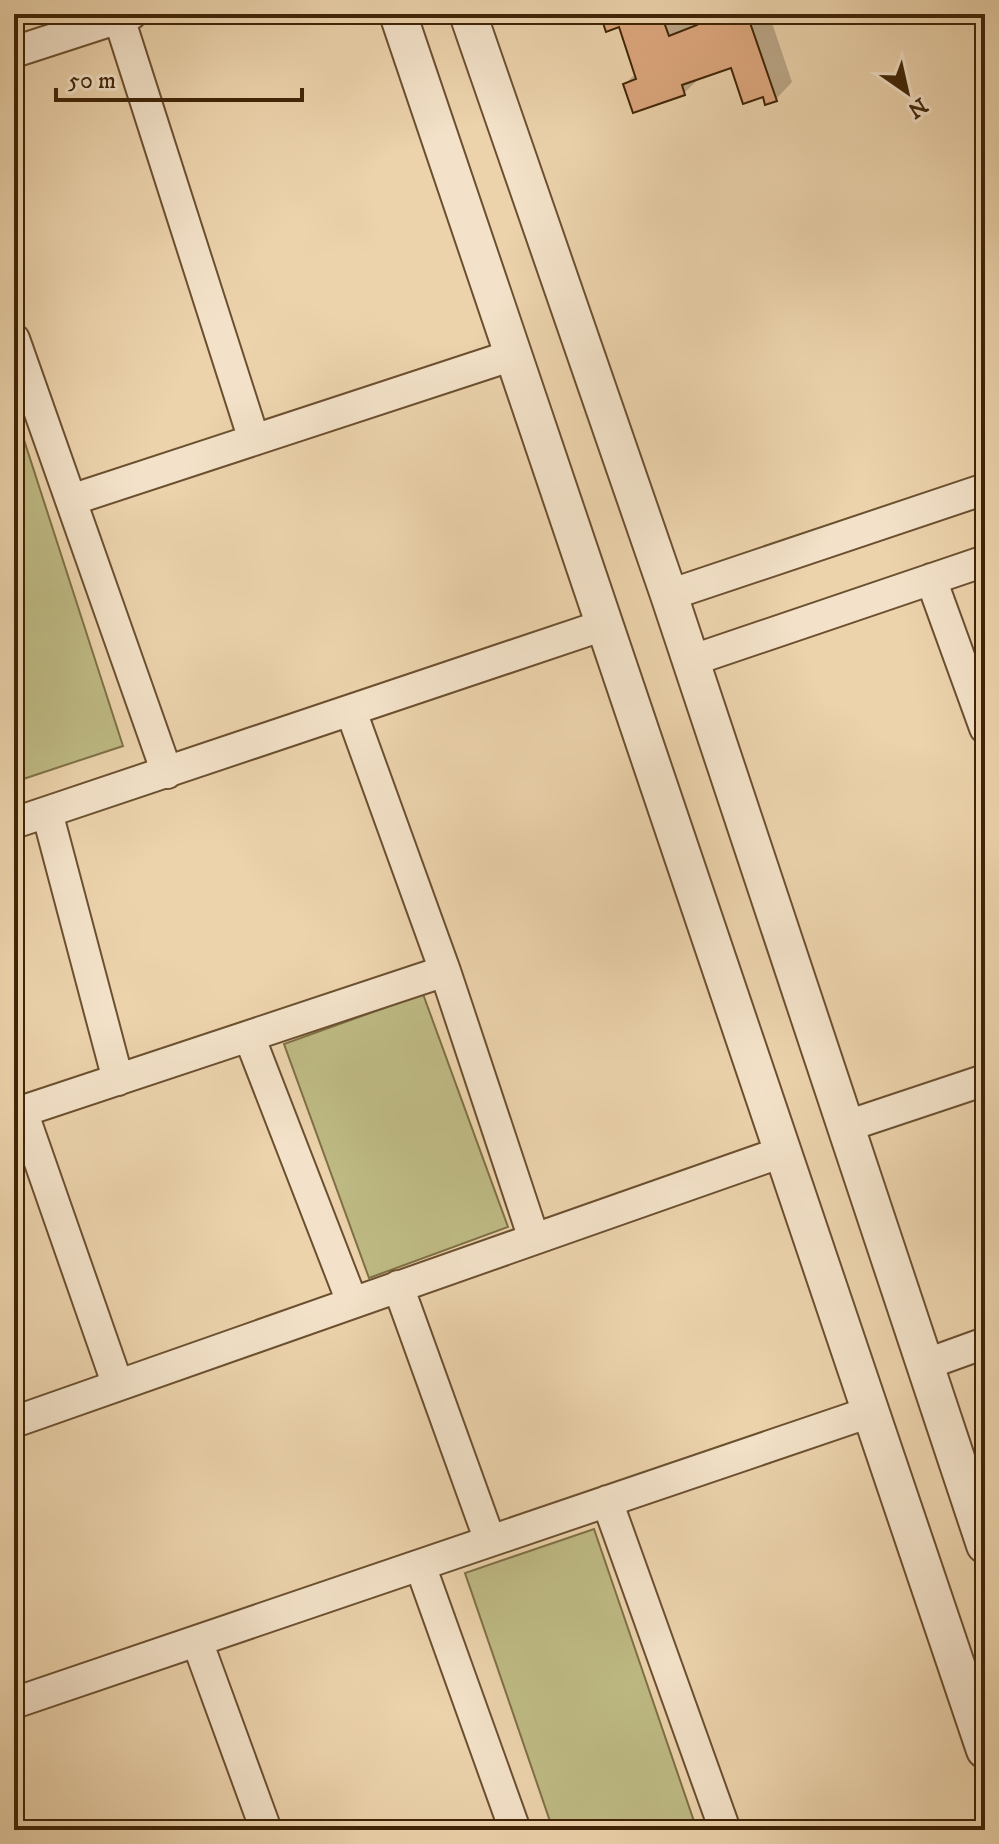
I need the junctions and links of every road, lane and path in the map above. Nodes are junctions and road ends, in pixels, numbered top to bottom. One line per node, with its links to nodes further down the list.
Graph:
1 (398, 14): 6 (street)
2 (468, 14): 12 (street)
3 (125, 16): 4 (street); 7 (street)
4 (14, 52)
5 (14, 339): 9 (street)
6 (513, 355): 7 (street); 13 (street)
7 (254, 440): 9 (street)
8 (985, 489): 12 (street)
9 (71, 500): 17 (street)
10 (985, 561): 11 (street)
11 (931, 579): 14 (street); 16 (street)
12 (669, 595): 14 (street)
13 (604, 625): 15 (street); 26 (street)
14 (690, 661): 25 (street)
15 (351, 711): 17 (street); 20 (street)
16 (985, 728)
17 (167, 773): 18 (street)
18 (47, 812): 19 (street); 22 (street)
19 (14, 823)
20 (445, 971): 21 (street); 27 (street)
21 (249, 1036): 22 (street); 29 (street)
22 (118, 1080): 24 (street)
23 (985, 1080): 25 (street)
24 (18, 1112): 32 (street)
25 (844, 1127): 31 (street)
26 (782, 1152): 27 (street); 33 (street)
27 (534, 1239): 28 (street)
28 (398, 1286): 29 (street); 36 (street)
29 (352, 1302): 32 (street)
30 (985, 1343): 31 (street)
31 (924, 1365): 37 (street)
32 (117, 1383): 34 (street)
33 (870, 1412): 35 (street); 41 (street)
34 (14, 1422)
35 (607, 1501): 36 (street); 44 (street)
36 (490, 1541): 38 (street)
37 (985, 1545)
38 (420, 1565): 39 (street); 43 (street)
39 (197, 1641): 40 (street); 42 (street)
40 (14, 1703)
41 (985, 1750)
42 (266, 1830)
43 (515, 1830)
44 (725, 1830)

